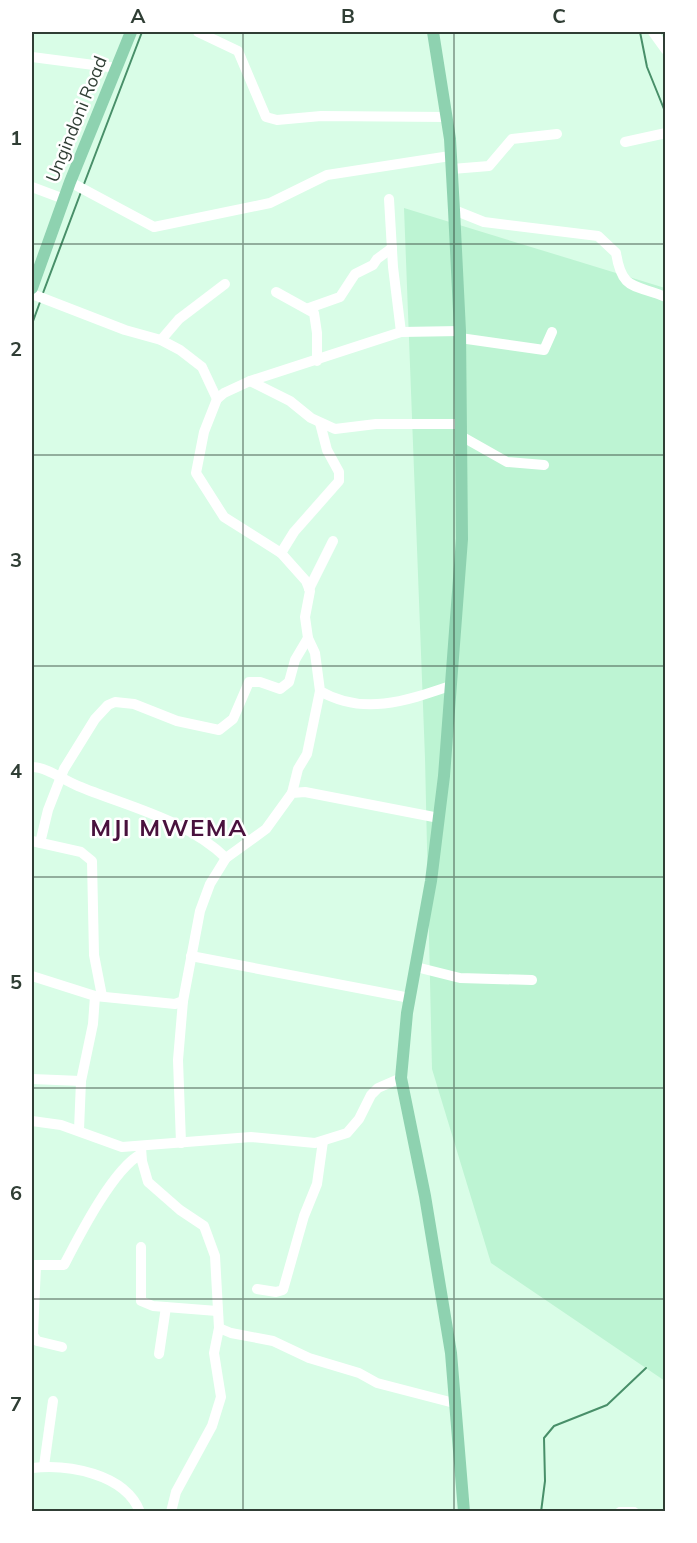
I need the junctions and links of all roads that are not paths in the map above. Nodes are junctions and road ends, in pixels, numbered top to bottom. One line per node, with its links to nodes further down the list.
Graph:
1 (131, 32): 7 (main road, Ungindoni Road)
2 (198, 32): 8 (street)
3 (433, 32): 8 (main road)
4 (653, 32): 5 (street)
5 (666, 50)
6 (32, 57): 7 (street)
7 (117, 68): 13 (main road, Ungindoni Road)
8 (447, 117): 12 (main road)
9 (666, 133): 11 (street)
10 (557, 134): 12 (street)
11 (625, 142)
12 (451, 163): 13 (street); 17 (main road)
13 (70, 182): 15 (main road, Ungindoni Road)
14 (32, 187): 15 (street)
15 (64, 199): 19 (main road, Ungindoni Road)
16 (389, 199): 18 (street)
17 (454, 210): 23 (street); 27 (main road)
18 (392, 248): 24 (street); 25 (street)
19 (32, 282)
20 (225, 284): 28 (street)
21 (276, 292): 24 (street)
22 (32, 294): 28 (street)
23 (666, 297)
24 (309, 308): 29 (street)
25 (401, 332): 27 (street); 29 (street)
26 (552, 332): 27 (street)
27 (460, 335): 34 (main road)
28 (161, 340): 31 (street)
29 (316, 361): 30 (street)
30 (250, 381): 31 (street); 32 (street)
31 (217, 399): 38 (street)
32 (320, 423): 33 (street); 35 (street)
33 (335, 429): 34 (street); 35 (street)
34 (460, 430): 36 (street); 41 (main road)
35 (327, 450): 38 (street)
36 (544, 465)
37 (333, 541): 39 (street)
38 (281, 553): 39 (street)
39 (309, 589): 40 (street)
40 (308, 638): 42 (street); 44 (street)
41 (450, 686): 42 (street); 46 (main road)
42 (320, 691): 45 (street)
43 (32, 767): 44 (street)
44 (61, 779): 47 (street); 48 (street)
45 (292, 793): 46 (street); 48 (street)
46 (439, 818): 50 (main road)
47 (34, 842): 53 (street)
48 (226, 858): 49 (street)
49 (191, 956): 54 (street); 55 (street)
50 (416, 967): 52 (street); 54 (main road)
51 (32, 976): 53 (street)
52 (532, 980)
53 (99, 996): 55 (street); 58 (street)
54 (410, 998): 56 (main road)
55 (183, 1001): 62 (street)
56 (401, 1078): 61 (street); 73 (main road)
57 (32, 1079): 58 (street)
58 (81, 1081): 60 (street)
59 (32, 1121): 60 (street)
60 (79, 1130): 63 (street)
61 (323, 1142): 62 (street); 66 (street)
62 (181, 1143): 63 (street)
63 (141, 1151): 65 (street); 68 (street)
64 (141, 1247): 67 (street)
65 (34, 1263): 70 (street)
66 (257, 1289)
67 (166, 1307): 68 (street); 71 (street)
68 (217, 1311): 69 (street)
69 (219, 1328): 73 (street); 77 (street)
70 (62, 1347)
71 (159, 1354)
72 (53, 1401): 74 (street)
73 (454, 1403): 78 (main road)
74 (44, 1466): 75 (street); 76 (street)
75 (32, 1468)
76 (140, 1512)
77 (171, 1512)
78 (464, 1512)
79 (620, 1512): 80 (street)
80 (634, 1512)

